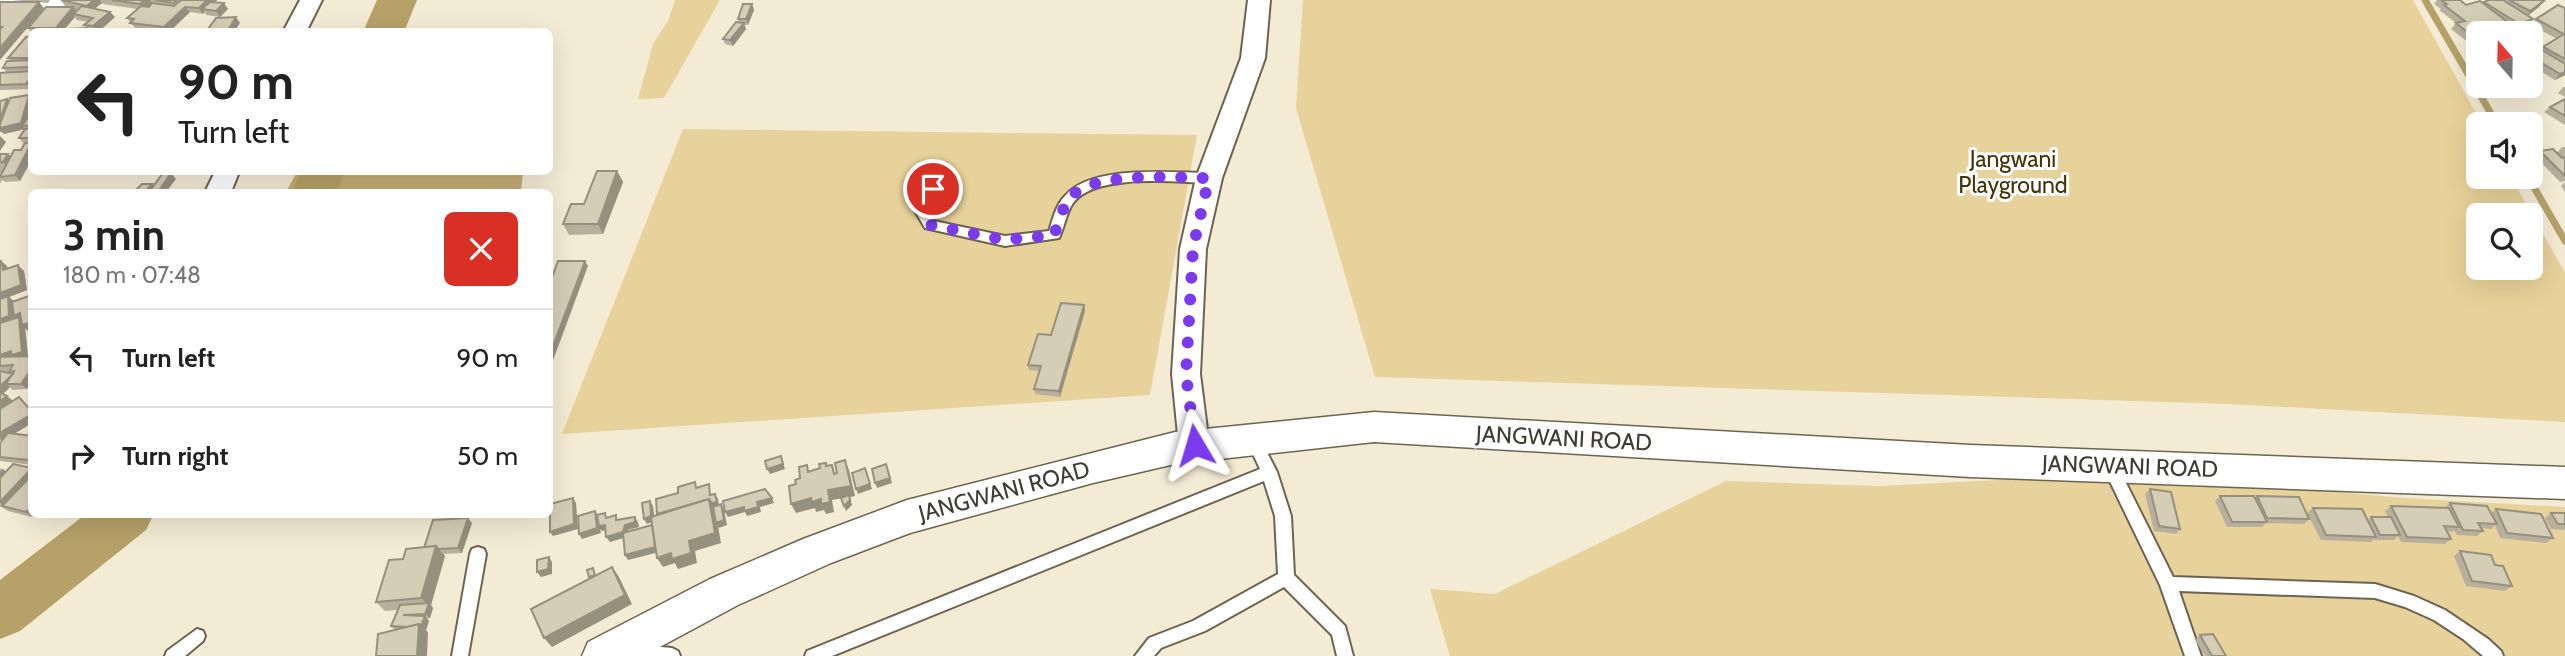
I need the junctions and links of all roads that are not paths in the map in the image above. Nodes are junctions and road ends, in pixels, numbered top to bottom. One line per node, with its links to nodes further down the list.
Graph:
1 (311, 0): 5 (street)
2 (1259, 0): 7 (street)
3 (55, 4): 4 (street)
4 (0, 6)
5 (296, 28)
6 (946, 169): 7 (lane)
7 (1209, 178): 9 (street)
8 (1253, 439): 9 (street, JANGWANI ROAD); 10 (street, JANGWANI ROAD); 11 (lane)
9 (1195, 445): 17 (street, JANGWANI ROAD)
10 (2111, 466): 12 (street, JANGWANI ROAD); 15 (lane)
11 (1269, 472): 14 (lane); 21 (lane)
12 (2565, 483)
13 (478, 554): 19 (lane)
14 (1286, 578): 22 (lane); 23 (lane)
15 (2168, 584): 24 (lane); 25 (lane)
16 (197, 636): 18 (lane)
17 (607, 653): 20 (lane)
18 (173, 656)
19 (460, 656)
20 (672, 656)
21 (813, 656)
22 (1143, 656)
23 (1345, 656)
24 (2193, 656)
25 (2495, 656)

